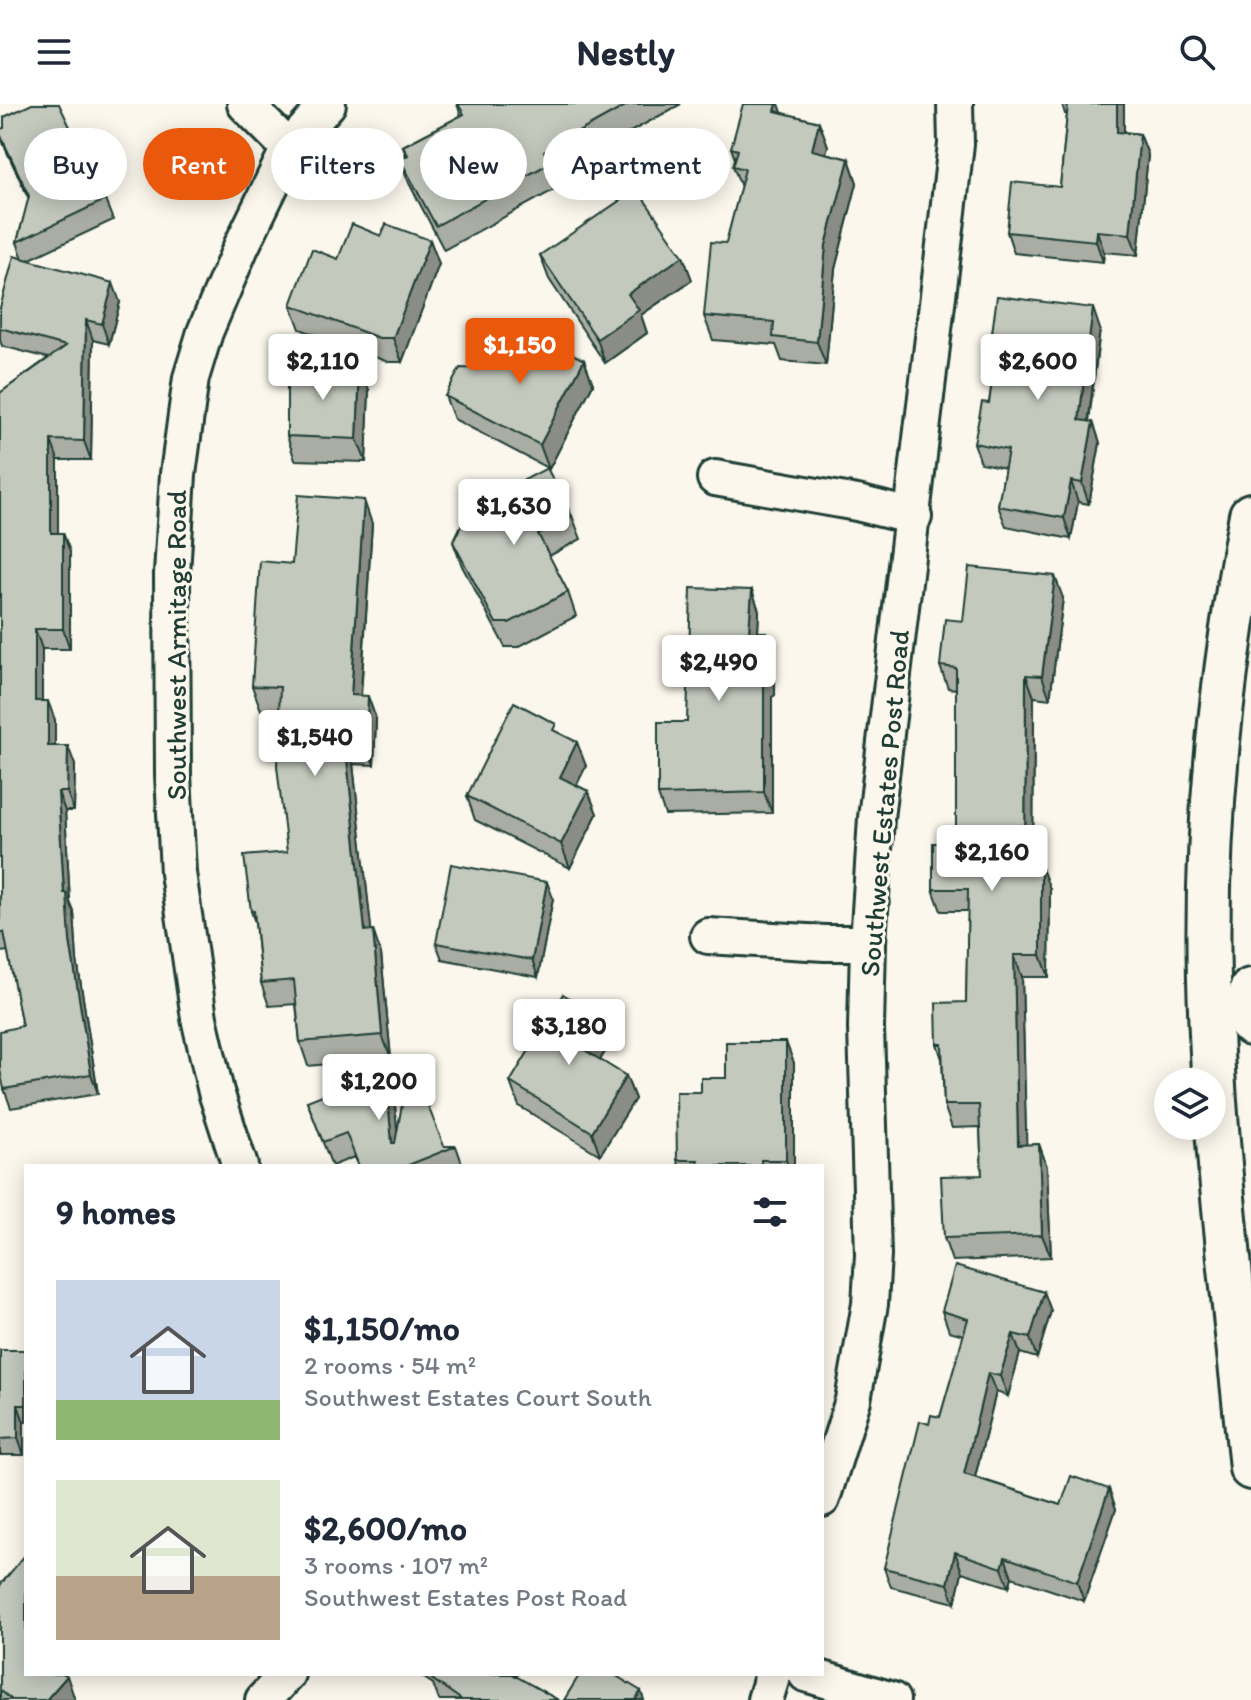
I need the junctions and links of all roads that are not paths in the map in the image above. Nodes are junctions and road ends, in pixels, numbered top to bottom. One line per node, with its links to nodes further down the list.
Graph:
1 (245, 104): 5 (street)
2 (328, 104): 4 (street, Southwest Armitage Road)
3 (955, 104): 9 (street, Southwest Estates Post Road)
4 (307, 128)
5 (271, 130)
6 (271, 185): 14 (street, Southwest Armitage Road)
7 (715, 478): 9 (street)
8 (1251, 515): 15 (street)
9 (914, 517): 11 (street, Southwest Estates Post Road)
10 (708, 936): 11 (street)
11 (868, 943): 16 (street, Southwest Estates Post Road)
12 (1251, 990): 13 (street)
13 (1251, 1024)
14 (239, 1164)
15 (1251, 1468)
16 (824, 1493)
17 (285, 1676): 20 (street)
18 (772, 1676): 21 (street)
19 (813, 1676): 22 (street)
20 (263, 1700)
21 (765, 1700)
22 (892, 1700)

